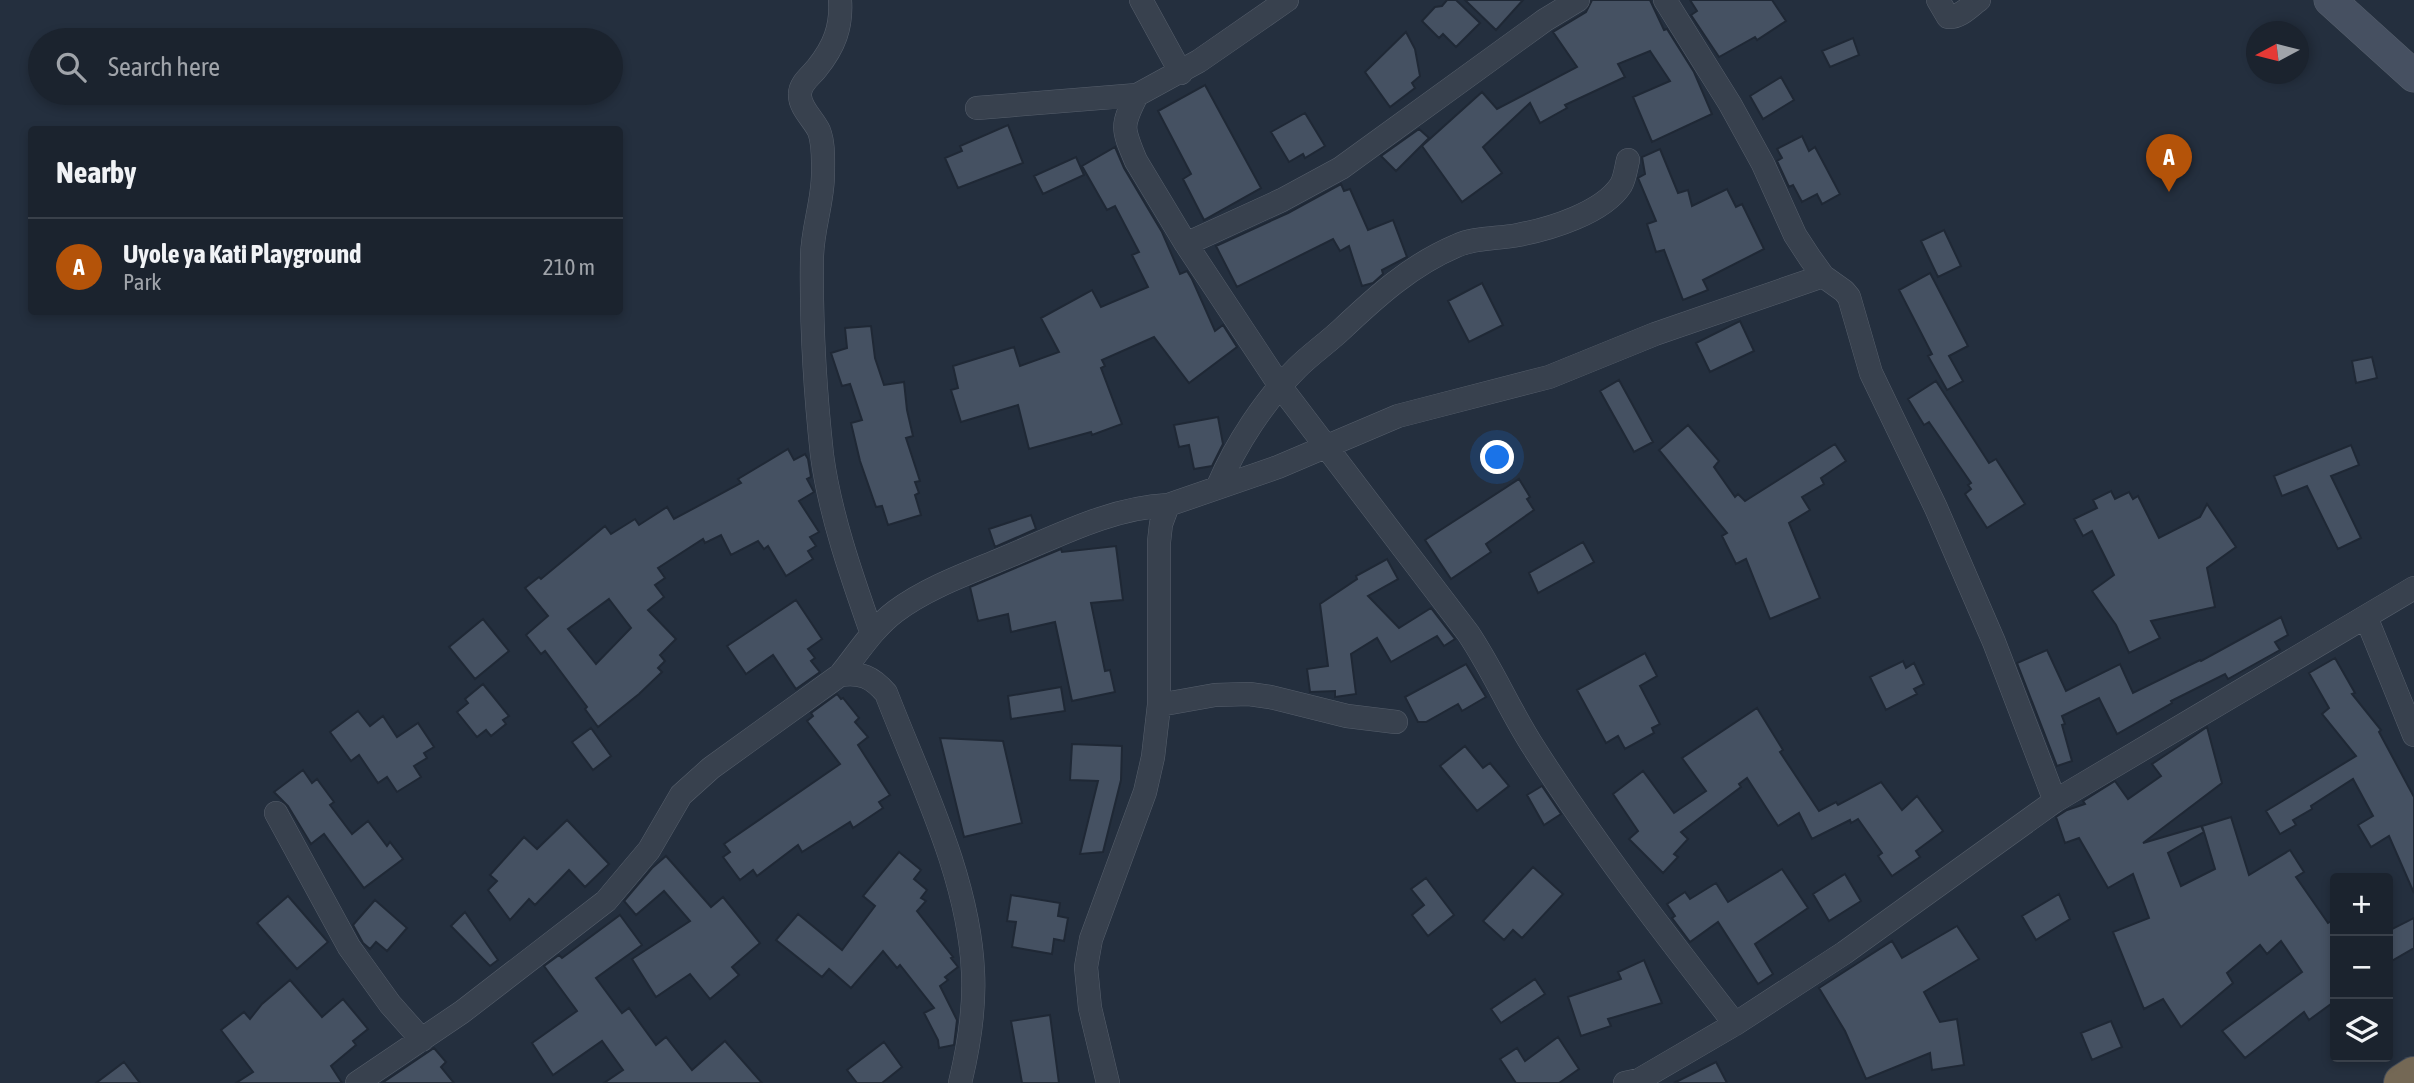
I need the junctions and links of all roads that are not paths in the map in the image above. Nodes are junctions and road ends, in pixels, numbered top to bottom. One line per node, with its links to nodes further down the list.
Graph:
1 (840, 0): 22 (street)
2 (1141, 0): 9 (street)
3 (1287, 0): 9 (street)
4 (1578, 0): 14 (street)
5 (1665, 0): 15 (street)
6 (1938, 0): 7 (street)
7 (1979, 0)
8 (2330, 0): 10 (street)
9 (1181, 73): 11 (street)
10 (2414, 76)
11 (1137, 95): 12 (street); 14 (street)
12 (977, 108)
13 (1629, 160): 16 (street)
14 (1186, 244): 16 (street)
15 (1823, 276): 17 (street); 27 (street)
16 (1280, 386): 17 (street); 18 (street)
17 (1327, 448): 18 (street); 29 (street)
18 (1218, 486): 19 (street)
19 (1168, 505): 22 (street); 24 (street)
20 (2414, 588): 21 (street)
21 (2365, 617): 26 (street); 27 (street)
22 (872, 634): 23 (street)
23 (840, 675): 30 (street); 33 (street)
24 (1159, 705): 25 (street); 34 (street)
25 (1396, 722)
26 (2414, 735)
27 (2055, 801): 29 (street)
28 (276, 813): 30 (street)
29 (1735, 1024): 35 (street)
30 (422, 1040): 32 (street)
31 (2414, 1076): 36 (highway)
32 (357, 1083)
33 (960, 1083)
34 (1108, 1083)
35 (1625, 1083)
36 (2403, 1083)

